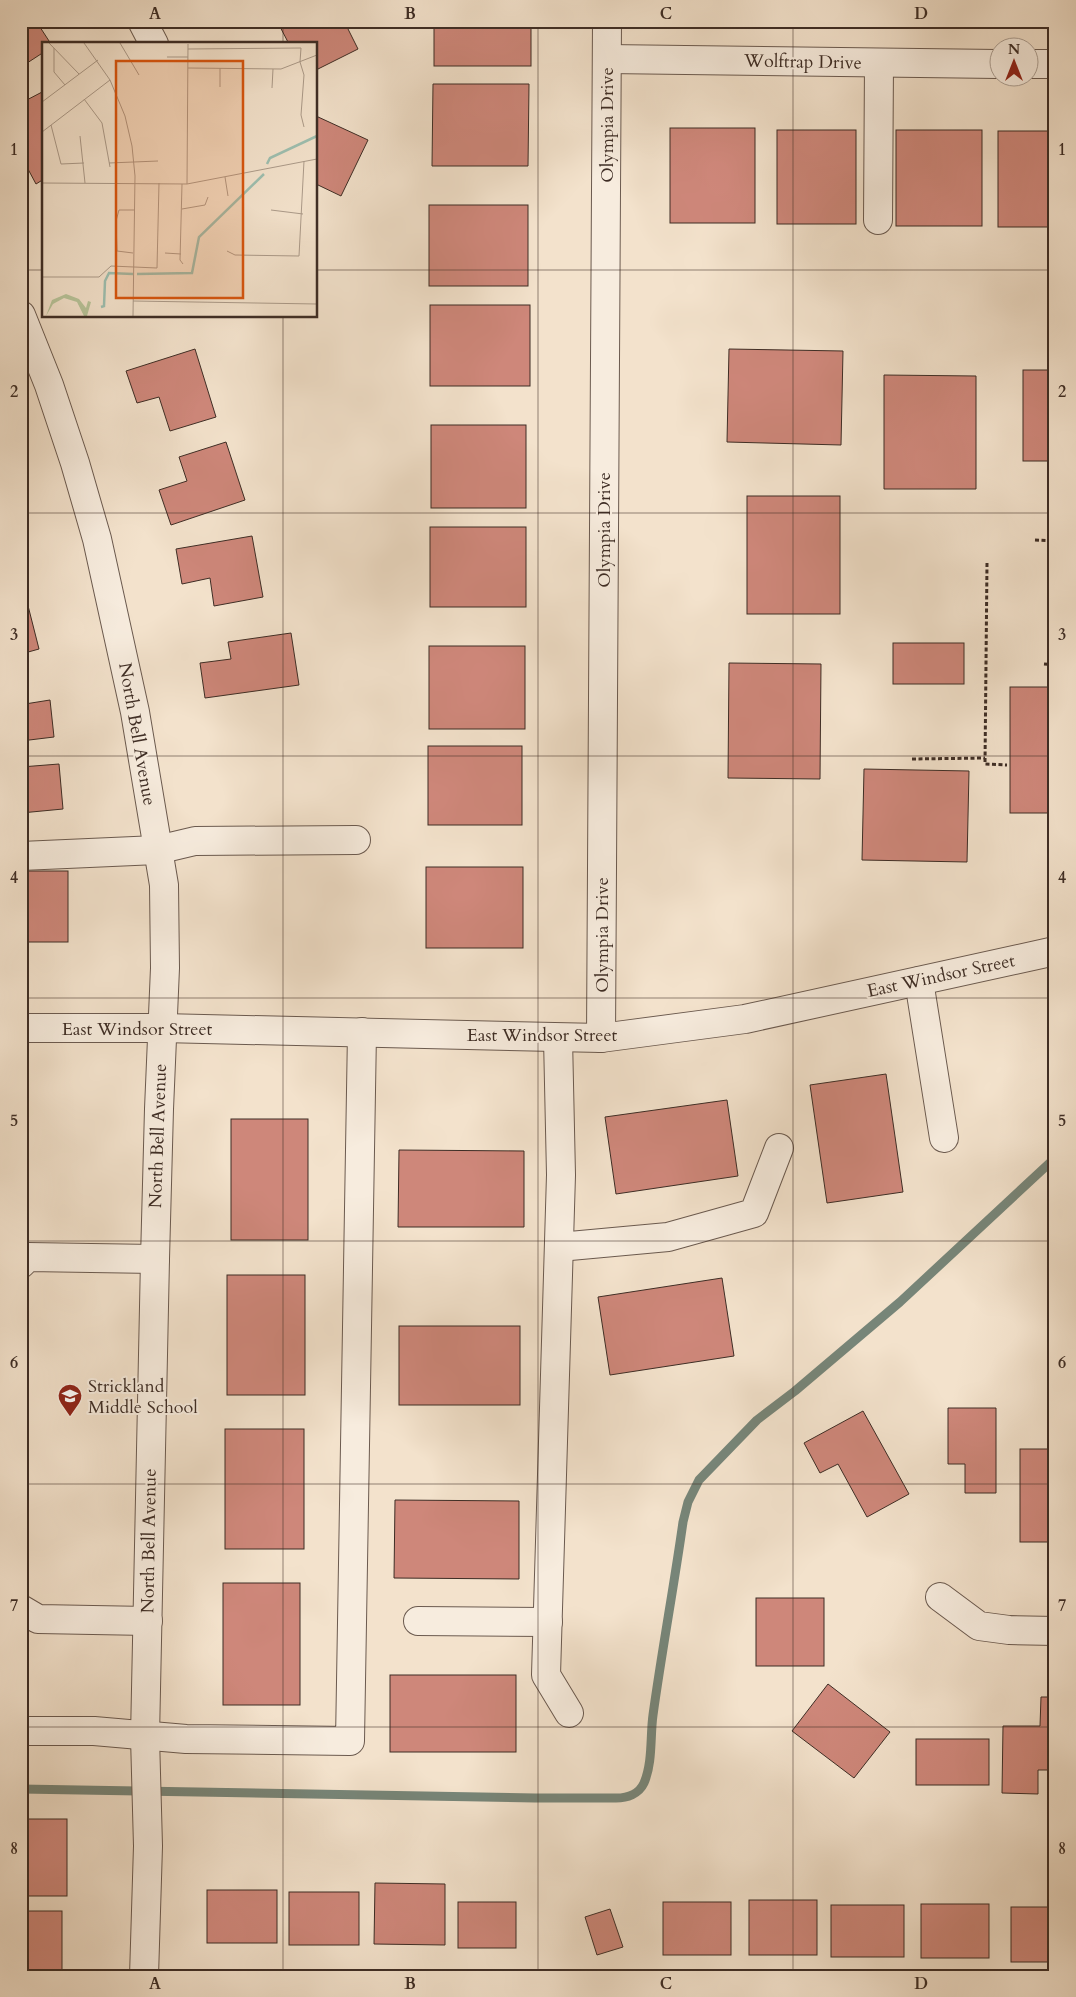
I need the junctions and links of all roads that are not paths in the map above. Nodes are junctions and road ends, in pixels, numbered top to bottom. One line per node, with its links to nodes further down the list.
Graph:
1 (142, 21): 3 (street)
2 (607, 21): 4 (street, Olympia Drive)
3 (153, 42)
4 (607, 59): 5 (street, Wolftrap Drive); 20 (street, Olympia Drive)
5 (879, 63): 6 (street, Wolftrap Drive); 9 (street)
6 (988, 64)
7 (1038, 64): 8 (street)
8 (1055, 64)
9 (878, 220)
10 (21, 315): 12 (street, North Bell Avenue)
11 (356, 840): 12 (street)
12 (157, 850): 13 (street); 17 (street, North Bell Avenue)
13 (21, 856)
14 (1055, 951): 15 (street, East Windsor Street)
15 (919, 981): 20 (street, East Windsor Street); 21 (street)
16 (21, 1028): 17 (street, East Windsor Street)
17 (162, 1028): 18 (street, East Windsor Street); 24 (street, North Bell Avenue)
18 (362, 1032): 19 (street, East Windsor Street); 34 (street)
19 (558, 1038): 20 (street, East Windsor Street); 23 (street)
20 (601, 1038)
21 (944, 1138)
22 (779, 1148): 23 (street)
23 (559, 1247): 30 (street)
24 (155, 1259): 25 (street); 28 (street, North Bell Avenue)
25 (21, 1264)
26 (940, 1597): 31 (street)
27 (21, 1609): 28 (street)
28 (148, 1621): 34 (street, North Bell Avenue)
29 (418, 1621): 30 (street)
30 (548, 1622): 32 (street)
31 (1055, 1631)
32 (569, 1713)
33 (21, 1730): 34 (street)
34 (145, 1740): 35 (street, North Bell Avenue)
35 (144, 1976)

